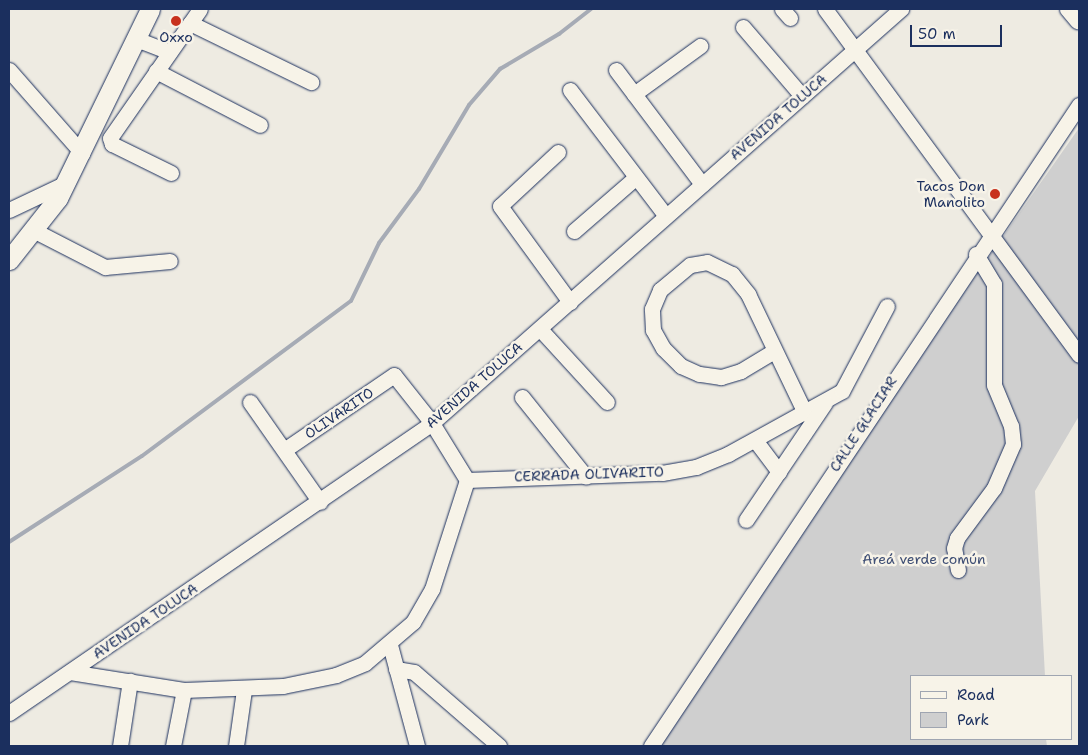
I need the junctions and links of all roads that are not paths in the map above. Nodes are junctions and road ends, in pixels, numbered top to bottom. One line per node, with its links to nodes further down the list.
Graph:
1 (150, 9): 9 (main road)
2 (200, 9): 7 (street)
3 (825, 9): 12 (street)
4 (901, 9): 12 (street, AVENIDA TOLUCA)
5 (1067, 9): 6 (street)
6 (1077, 21)
7 (190, 23): 11 (street); 16 (street)
8 (743, 27): 19 (street)
9 (136, 39): 11 (street); 23 (main road)
10 (700, 46): 18 (street)
11 (170, 52): 15 (street)
12 (853, 52): 19 (street, AVENIDA TOLUCA); 32 (street)
13 (9, 70): 23 (street)
14 (616, 70): 18 (street)
15 (156, 72): 21 (street); 24 (street)
16 (311, 82)
17 (570, 90): 25 (street)
18 (634, 94): 27 (street)
19 (802, 96): 27 (street, AVENIDA TOLUCA)
20 (1079, 105): 32 (street, CALLE GLACIAR)
21 (260, 125)
22 (558, 152): 36 (street)
23 (82, 153): 26 (main road)
24 (171, 173)
25 (635, 178): 29 (street); 31 (street)
26 (66, 183): 28 (street); 30 (main road)
27 (702, 184): 29 (street, AVENIDA TOLUCA)
28 (9, 210)
29 (666, 216): 36 (street, AVENIDA TOLUCA)
30 (35, 231): 34 (main road); 35 (street)
31 (574, 231)
32 (992, 232): 33 (street, CALLE GLACIAR); 40 (street)
33 (976, 254): 54 (street); 67 (street, CALLE GLACIAR)
34 (9, 260)
35 (170, 261)
36 (570, 302): 38 (street, AVENIDA TOLUCA)
37 (888, 306): 44 (street, CERRADA OLIVARITO)
38 (540, 329): 43 (street); 46 (street, AVENIDA TOLUCA)
39 (774, 351): 39 (street); 45 (street)
40 (1079, 355)
41 (522, 397): 50 (street)
42 (250, 402): 48 (street)
43 (607, 402)
44 (826, 402): 45 (street, CERRADA OLIVARITO); 49 (street)
45 (805, 413): 47 (street, CERRADA OLIVARITO)
46 (432, 423): 48 (street, OLIVARITO); 51 (street); 52 (street, AVENIDA TOLUCA)
47 (755, 440): 49 (street); 50 (street, CERRADA OLIVARITO)
48 (284, 450): 52 (street)
49 (779, 472): 53 (street)
50 (586, 477): 51 (street, CERRADA OLIVARITO)
51 (468, 480): 55 (street)
52 (320, 502): 57 (street, AVENIDA TOLUCA)
53 (746, 520)
54 (958, 570)
55 (390, 645): 56 (street); 60 (street)
56 (396, 669): 65 (street); 66 (street)
57 (70, 672): 58 (street); 61 (street, AVENIDA TOLUCA)
58 (130, 681): 59 (street); 62 (street)
59 (184, 690): 60 (street); 63 (street)
60 (244, 690): 64 (street)
61 (9, 713)
62 (120, 746)
63 (173, 746)
64 (236, 746)
65 (417, 746)
66 (499, 746)
67 (651, 746)

